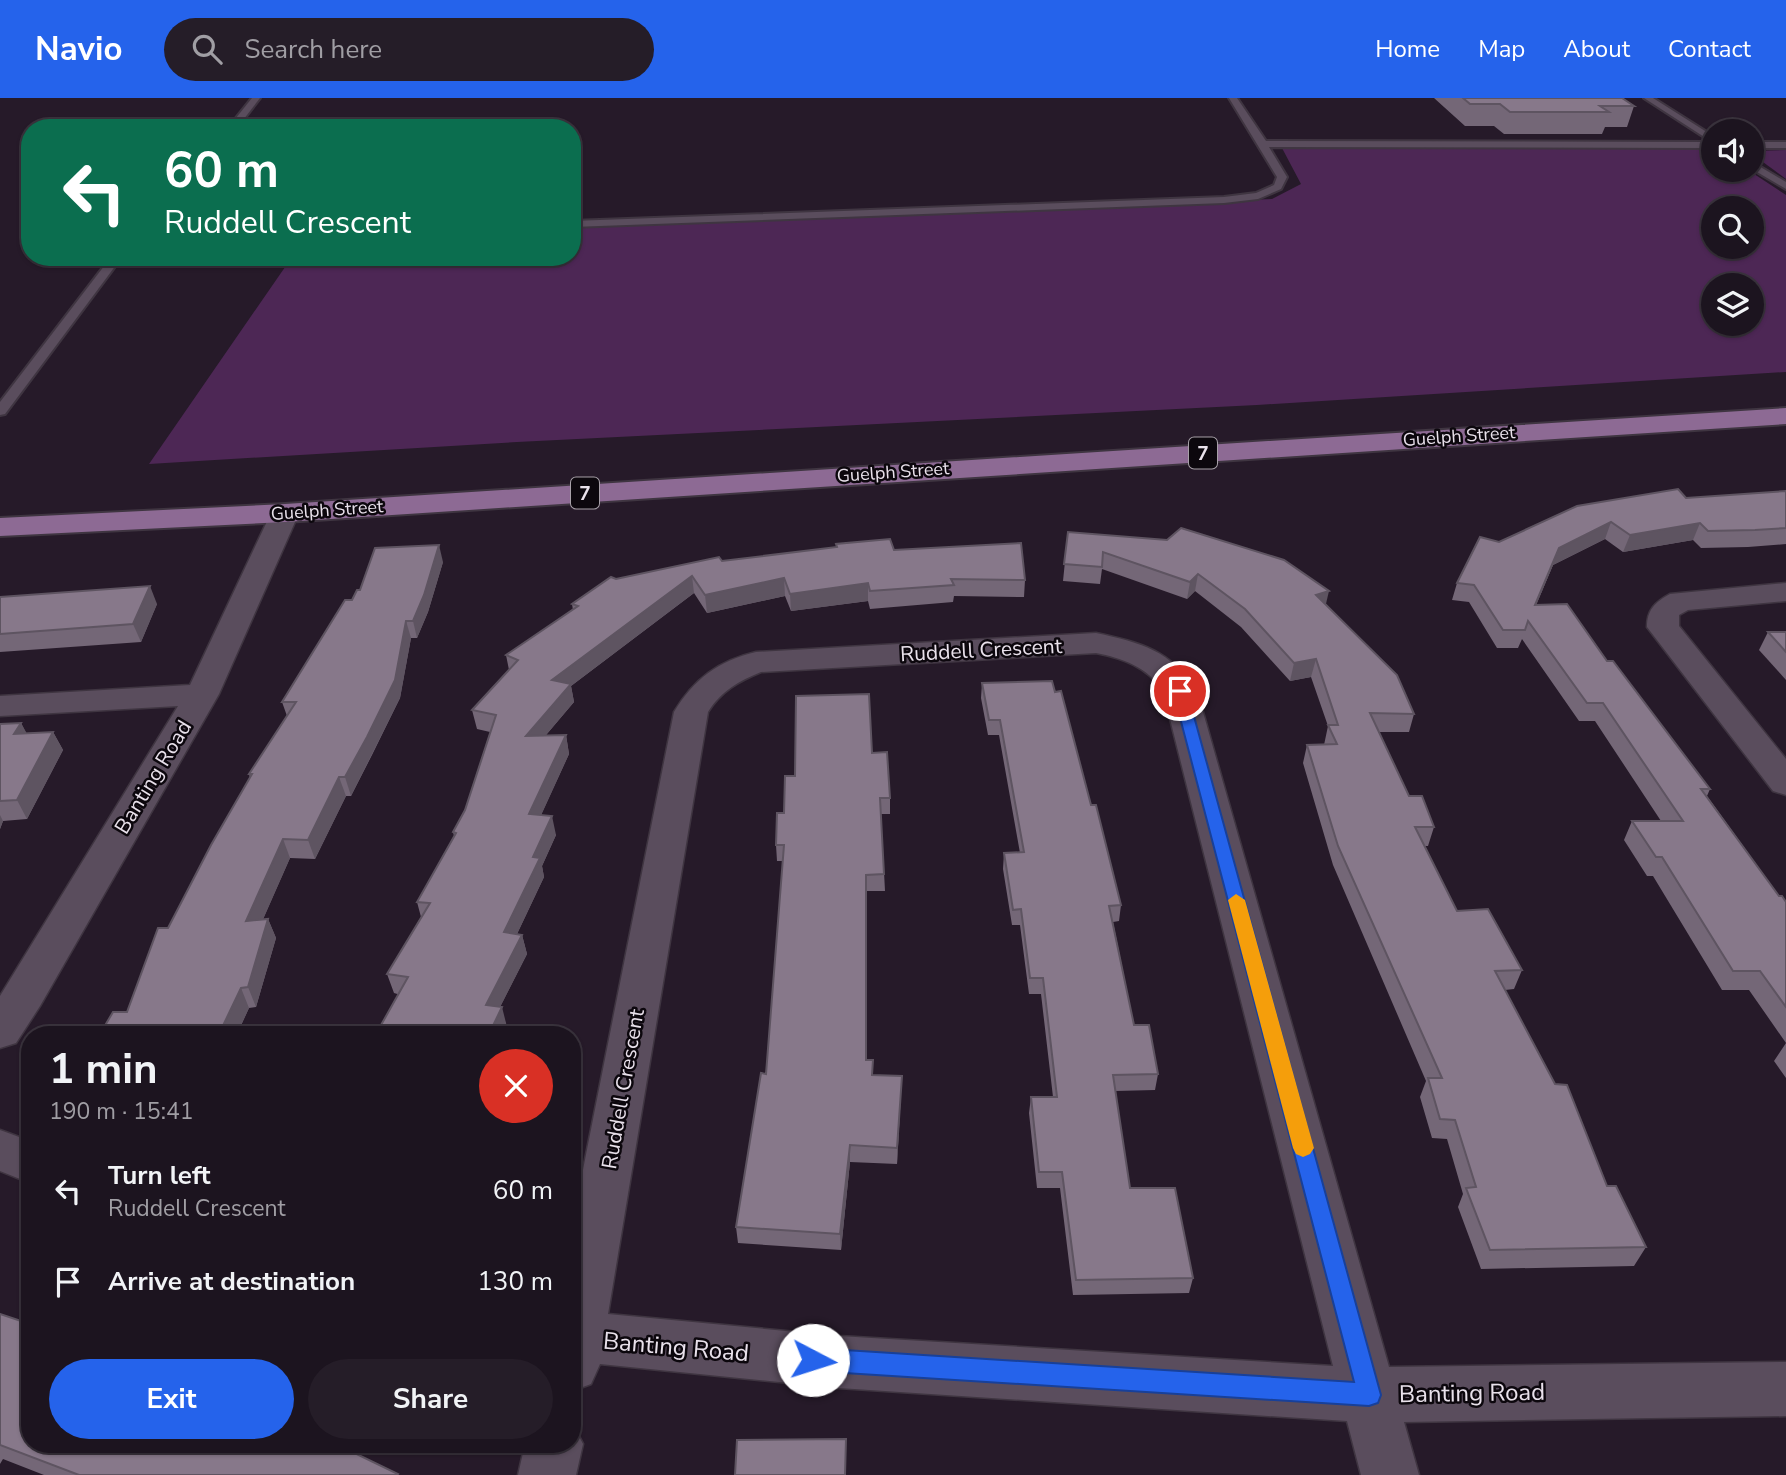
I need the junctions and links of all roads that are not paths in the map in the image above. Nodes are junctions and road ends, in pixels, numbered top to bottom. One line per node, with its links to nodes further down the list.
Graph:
1 (256, 98): 4 (lane)
2 (1233, 98): 7 (lane)
3 (1648, 98): 5 (lane)
4 (239, 119)
5 (1701, 135)
6 (1701, 143): 7 (lane)
7 (1263, 144): 12 (lane)
8 (1764, 145): 9 (lane)
9 (1786, 145)
10 (1764, 172): 11 (lane)
11 (1786, 186)
12 (581, 224)
13 (110, 266): 14 (lane)
14 (0, 411)
15 (1786, 415): 16 (main road, Guelph Street / 7)
16 (285, 513): 17 (main road, Guelph Street / 7); 19 (street, Banting Road)
17 (0, 527)
18 (1786, 592): 21 (street)
19 (202, 694): 20 (street); 22 (street, Banting Road)
20 (0, 706)
21 (1786, 783)
22 (0, 1031)
23 (0, 1150): 24 (street)
24 (21, 1158)
25 (581, 1308): 28 (street, Ruddell Crescent)
26 (581, 1346): 28 (street, Banting Road)
27 (1786, 1389): 28 (street, Banting Road)
28 (1369, 1395): 31 (street, Ruddell Crescent)
29 (552, 1453): 30 (street)
30 (547, 1475)
31 (1390, 1475)

